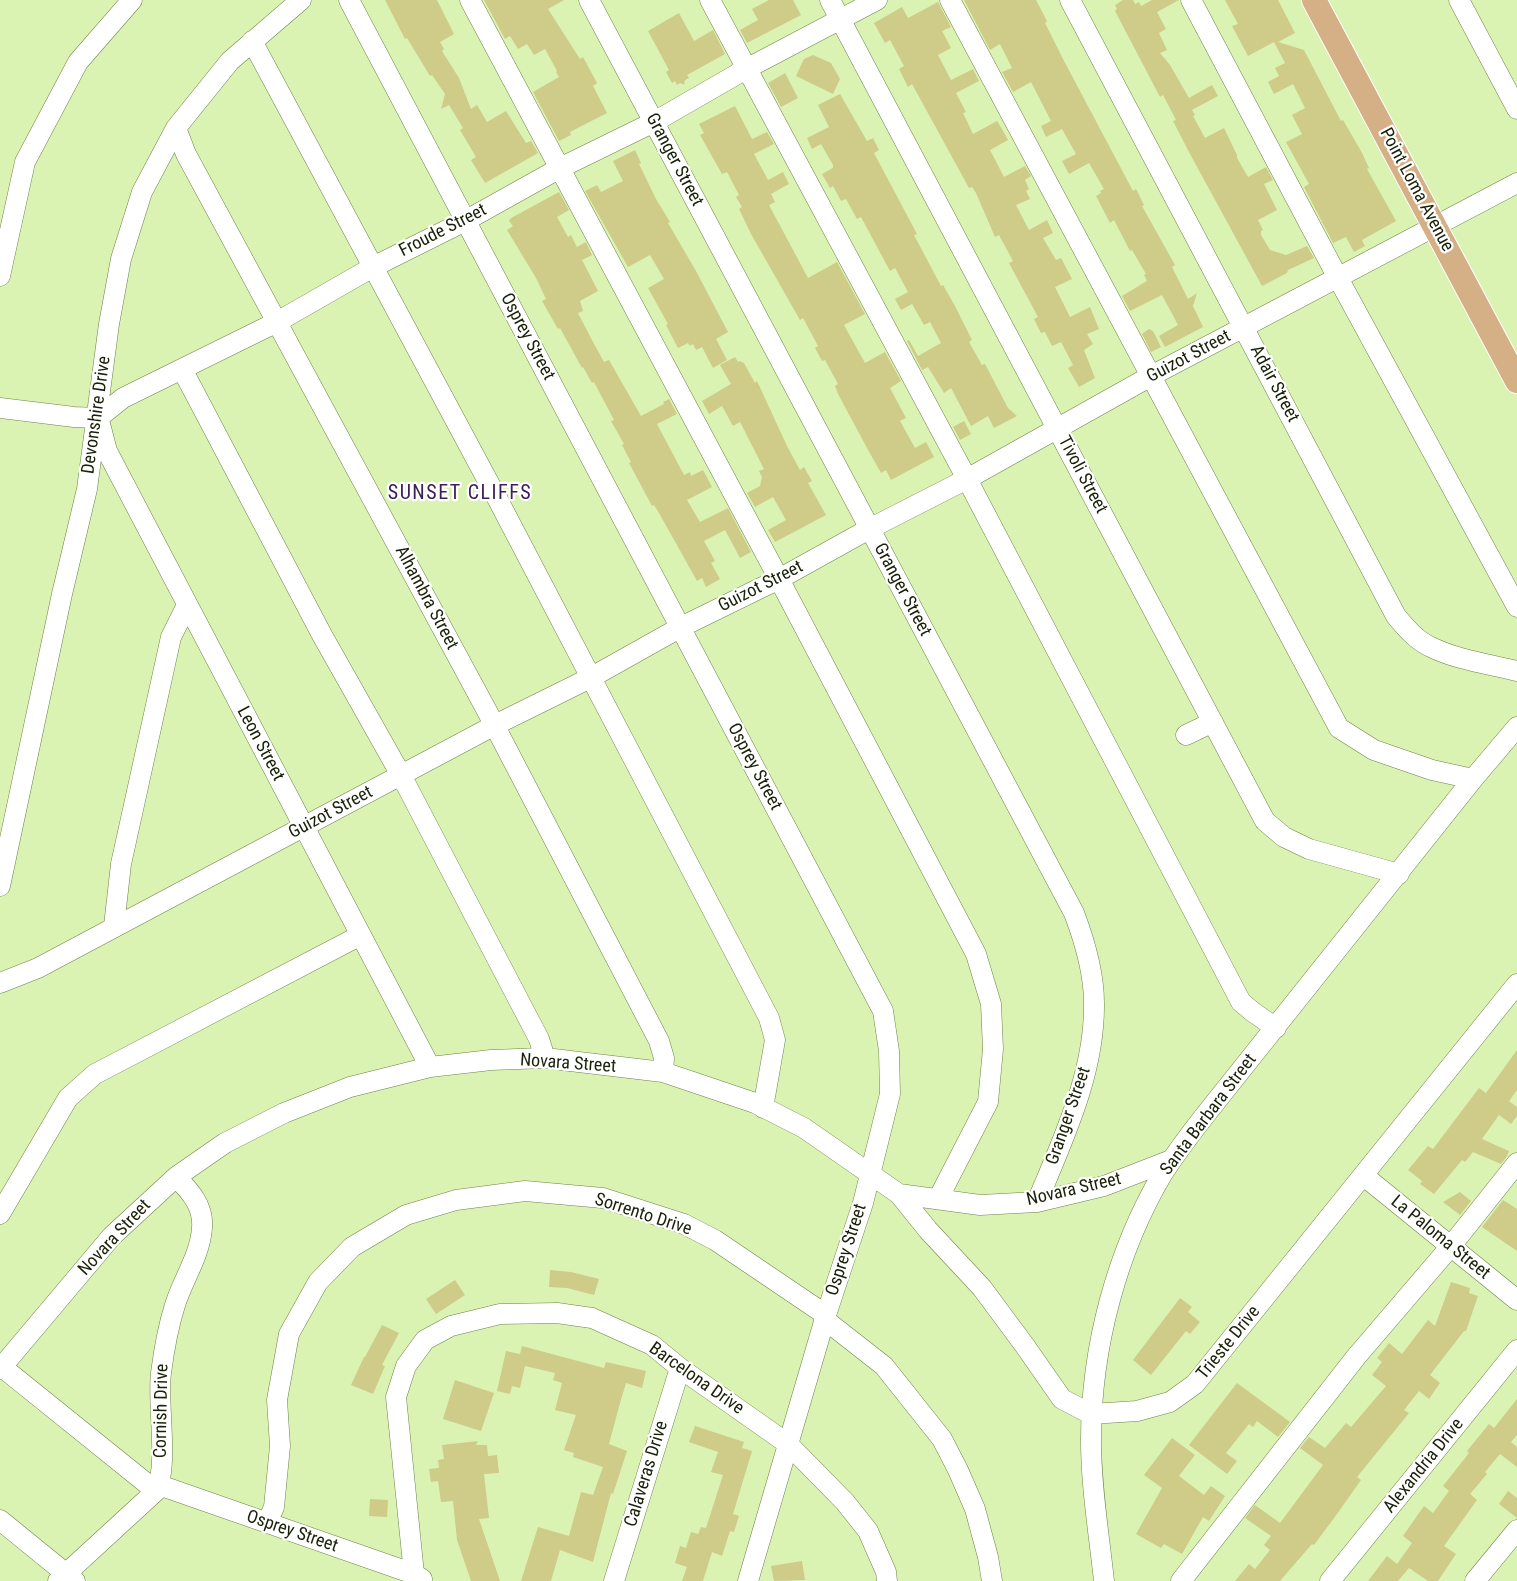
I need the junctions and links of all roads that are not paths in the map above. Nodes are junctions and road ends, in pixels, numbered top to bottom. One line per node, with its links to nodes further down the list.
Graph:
1 (132, 0): 25 (street)
2 (301, 0): 15 (street, Devonshire Drive)
3 (349, 0): 22 (street, Osprey Street)
4 (470, 0): 20 (street)
5 (589, 0): 18 (street, Granger Street)
6 (710, 0): 16 (street)
7 (830, 0): 14 (street, Tivoli Street)
8 (876, 0): 14 (street, Froude Street)
9 (950, 0): 30 (street)
10 (1071, 0): 28 (street, Adair Street)
11 (1191, 0): 26 (street)
12 (1314, 0): 23 (main road, Point Loma Avenue)
13 (1459, 0): 17 (street)
14 (841, 19): 16 (street, Froude Street); 34 (street, Tivoli Street)
15 (252, 41): 19 (street, Devonshire Drive); 24 (street)
16 (746, 69): 18 (street, Froude Street); 35 (street)
17 (1517, 109)
18 (654, 122): 20 (street, Froude Street); 36 (street, Granger Street)
19 (176, 128): 27 (street, Alhambra Street); 33 (street, Devonshire Drive)
20 (560, 168): 22 (street, Froude Street); 37 (street)
21 (1517, 183): 23 (street, Guizot Street)
22 (465, 221): 24 (street, Froude Street); 40 (street, Osprey Street)
23 (1435, 226): 26 (street, Guizot Street); 31 (main road, Point Loma Avenue)
24 (373, 267): 27 (street, Froude Street); 42 (street)
25 (0, 276)
26 (1338, 278): 28 (street, Guizot Street); 39 (street)
27 (277, 321): 29 (street, Froude Street); 44 (street, Alhambra Street)
28 (1244, 328): 30 (street, Guizot Street); 41 (street, Adair Street)
29 (182, 369): 33 (street, Froude Street); 47 (street)
30 (1151, 376): 34 (street, Guizot Street); 48 (street)
31 (1517, 381)
32 (0, 408): 33 (street)
33 (98, 418): 38 (street, Leon Street); 51 (street, Devonshire Drive)
34 (1057, 428): 35 (street, Guizot Street); 43 (street, Tivoli Street)
35 (967, 479): 36 (street, Guizot Street); 56 (street)
36 (869, 529): 37 (street, Guizot Street); 68 (street, Granger Street)
37 (779, 579): 40 (street, Guizot Street); 67 (street)
38 (187, 605): 49 (street, Leon Street); 52 (street)
39 (1517, 607)
40 (681, 627): 42 (street, Guizot Street); 63 (street, Osprey Street)
41 (1517, 671)
42 (590, 678): 44 (street, Guizot Street); 60 (street)
43 (1212, 722): 46 (street); 50 (street, Tivoli Street)
44 (495, 725): 47 (street, Guizot Street); 59 (street, Alhambra Street)
45 (1517, 728): 48 (street, Santa Barbara Street)
46 (1186, 735)
47 (401, 775): 49 (street, Guizot Street); 57 (street)
48 (1473, 778): 50 (street, Santa Barbara Street)
49 (304, 828): 52 (street, Guizot Street); 53 (street, Leon Street)
50 (1399, 874): 56 (street, Santa Barbara Street)
51 (0, 886)
52 (114, 926): 54 (street, Guizot Street)
53 (361, 935): 58 (street, Leon Street); 69 (street)
54 (0, 983)
55 (1517, 984): 65 (street, Trieste Drive)
56 (1276, 1028): 61 (street, Santa Barbara Street)
57 (545, 1059): 58 (street, Novara Street); 59 (street, Novara Street)
58 (430, 1067): 64 (street, Novara Street)
59 (663, 1072): 60 (street, Novara Street)
60 (764, 1108): 63 (street, Novara Street)
61 (1172, 1160): 68 (street, Novara Street); 76 (street, Santa Barbara Street)
62 (1517, 1163): 70 (street)
63 (869, 1172): 66 (street, Novara Street); 72 (street, Osprey Street)
64 (176, 1176): 74 (street, Novara Street); 78 (street, Cornish Drive)
65 (1364, 1176): 70 (street, La Paloma Street); 76 (street, Trieste Drive)
66 (899, 1194): 67 (street, Novara Street); 76 (street)
67 (938, 1199): 68 (street, Novara Street)
68 (1037, 1202)
69 (0, 1214)
70 (1451, 1246): 71 (street, La Paloma Street); 89 (street)
71 (1517, 1300)
72 (825, 1317): 77 (street, Osprey Street); 80 (street, Sorrento Drive); 87 (street, Sorrento Drive)
73 (1517, 1350): 90 (street, Alexandria Drive)
74 (1, 1368): 78 (street, Osprey Street)
75 (680, 1368): 77 (street, Barcelona Drive); 82 (street, Barcelona Drive); 84 (street, Calaveras Drive)
76 (1092, 1414): 88 (street, Santa Barbara Street)
77 (788, 1443): 85 (street, Osprey Street); 86 (street, Barcelona Drive)
78 (158, 1488): 80 (street, Osprey Street); 83 (street)
79 (0, 1520): 83 (street)
80 (267, 1522): 82 (street, Osprey Street)
81 (1517, 1530): 91 (street)
82 (419, 1578)
83 (67, 1579)
84 (614, 1581)
85 (748, 1581)
86 (887, 1581)
87 (992, 1581)
88 (1104, 1581)
89 (1181, 1581)
90 (1330, 1581)
91 (1475, 1581)

